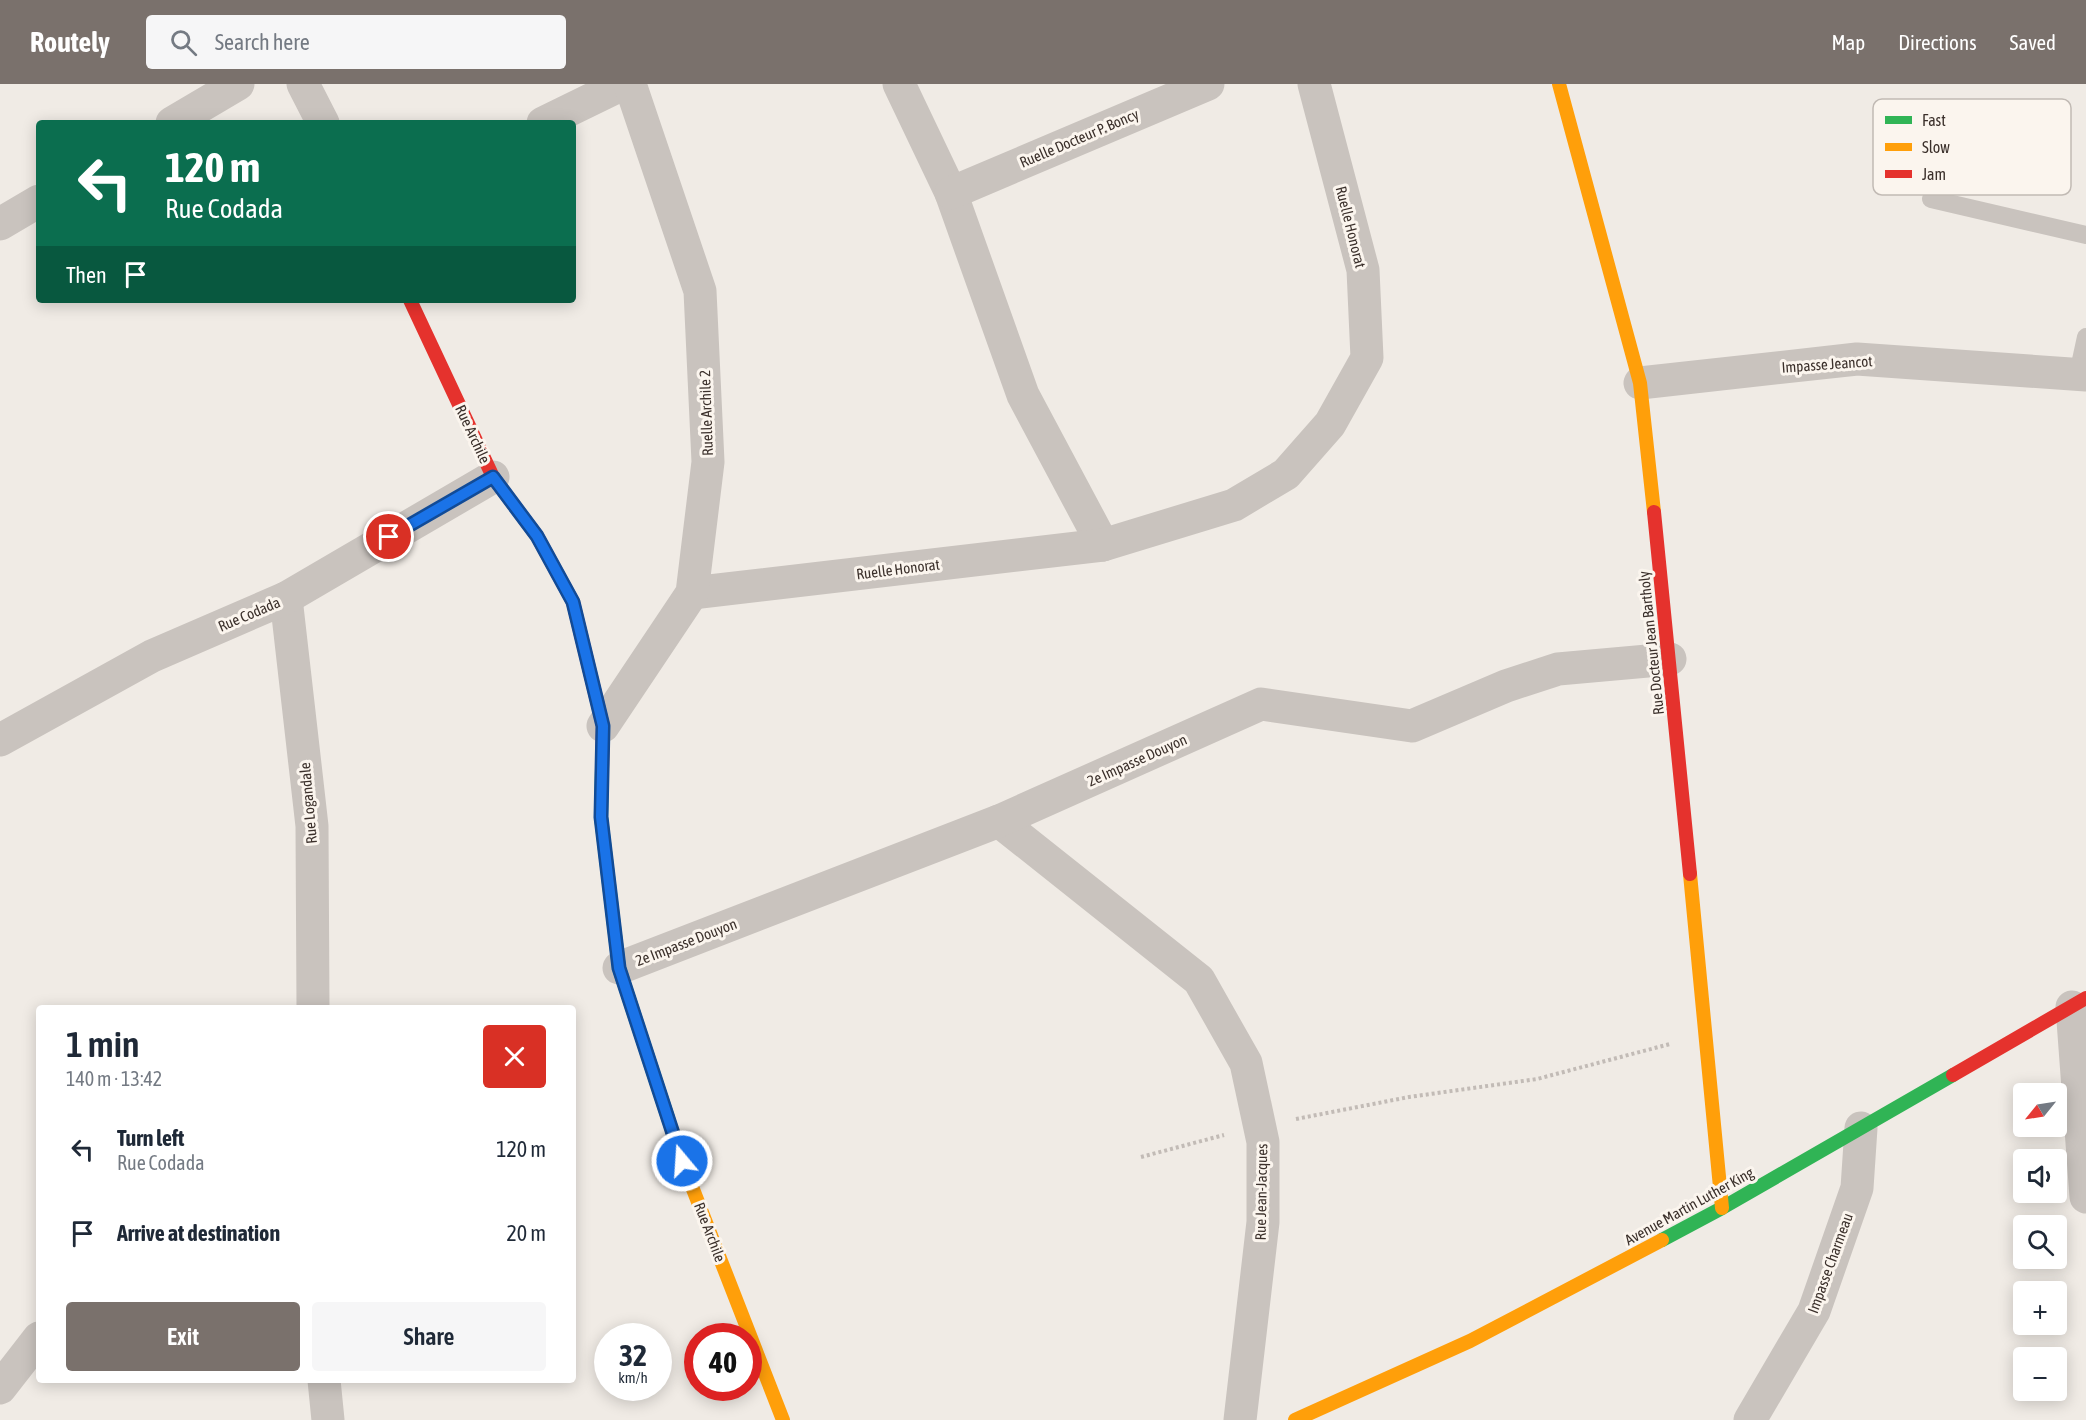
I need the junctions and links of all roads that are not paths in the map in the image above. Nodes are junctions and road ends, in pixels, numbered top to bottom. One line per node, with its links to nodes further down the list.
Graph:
1 (238, 84): 9 (street)
2 (303, 84): 10 (street)
3 (623, 84): 11 (street)
4 (630, 84): 23 (street, Ruelle Archile 2)
5 (899, 84): 12 (street)
6 (1208, 84): 12 (street, Ruelle Docteur P. Boncy)
7 (1314, 84): 22 (street, Ruelle Honorat)
8 (1558, 84): 20 (street, Rue Docteur Jean Bartholy)
9 (177, 120)
10 (321, 120)
11 (549, 120)
12 (951, 193): 22 (street)
13 (1931, 199): 16 (lane)
14 (36, 203): 15 (street)
15 (0, 224)
16 (2086, 235)
17 (411, 303): 21 (street, Rue Archile)
18 (2086, 337): 19 (lane)
19 (2082, 374): 20 (street, Impasse Jeancot)
20 (1640, 383): 25 (street, Rue Docteur Jean Bartholy)
21 (493, 477): 24 (street, Rue Codada); 26 (street, Rue Archile)
22 (1103, 545): 23 (street, Ruelle Honorat)
23 (692, 593): 26 (street, Ruelle Archile 2)
24 (286, 598): 27 (street, Rue Codada); 31 (street, Rue Logandale)
25 (1670, 658): 28 (street, 2e Impasse Douyon); 34 (street, Rue Docteur Jean Bartholy)
26 (603, 726): 29 (street, Rue Archile)
27 (0, 740)
28 (999, 821): 29 (street, 2e Impasse Douyon); 40 (street, Rue Jean-Jacques)
29 (619, 968): 39 (street, Rue Archile)
30 (2079, 1002): 32 (street, Avenue Martin Luther King); 33 (street)
31 (313, 1005)
32 (1861, 1128): 34 (street, Avenue Martin Luther King); 42 (street, Impasse Charmeau)
33 (2086, 1197)
34 (1722, 1208): 41 (street, Avenue Martin Luther King)
35 (36, 1342): 37 (street)
36 (324, 1383): 38 (street)
37 (0, 1388)
38 (328, 1420)
39 (783, 1420)
40 (1240, 1420)
41 (1295, 1420)
42 (1750, 1420)

